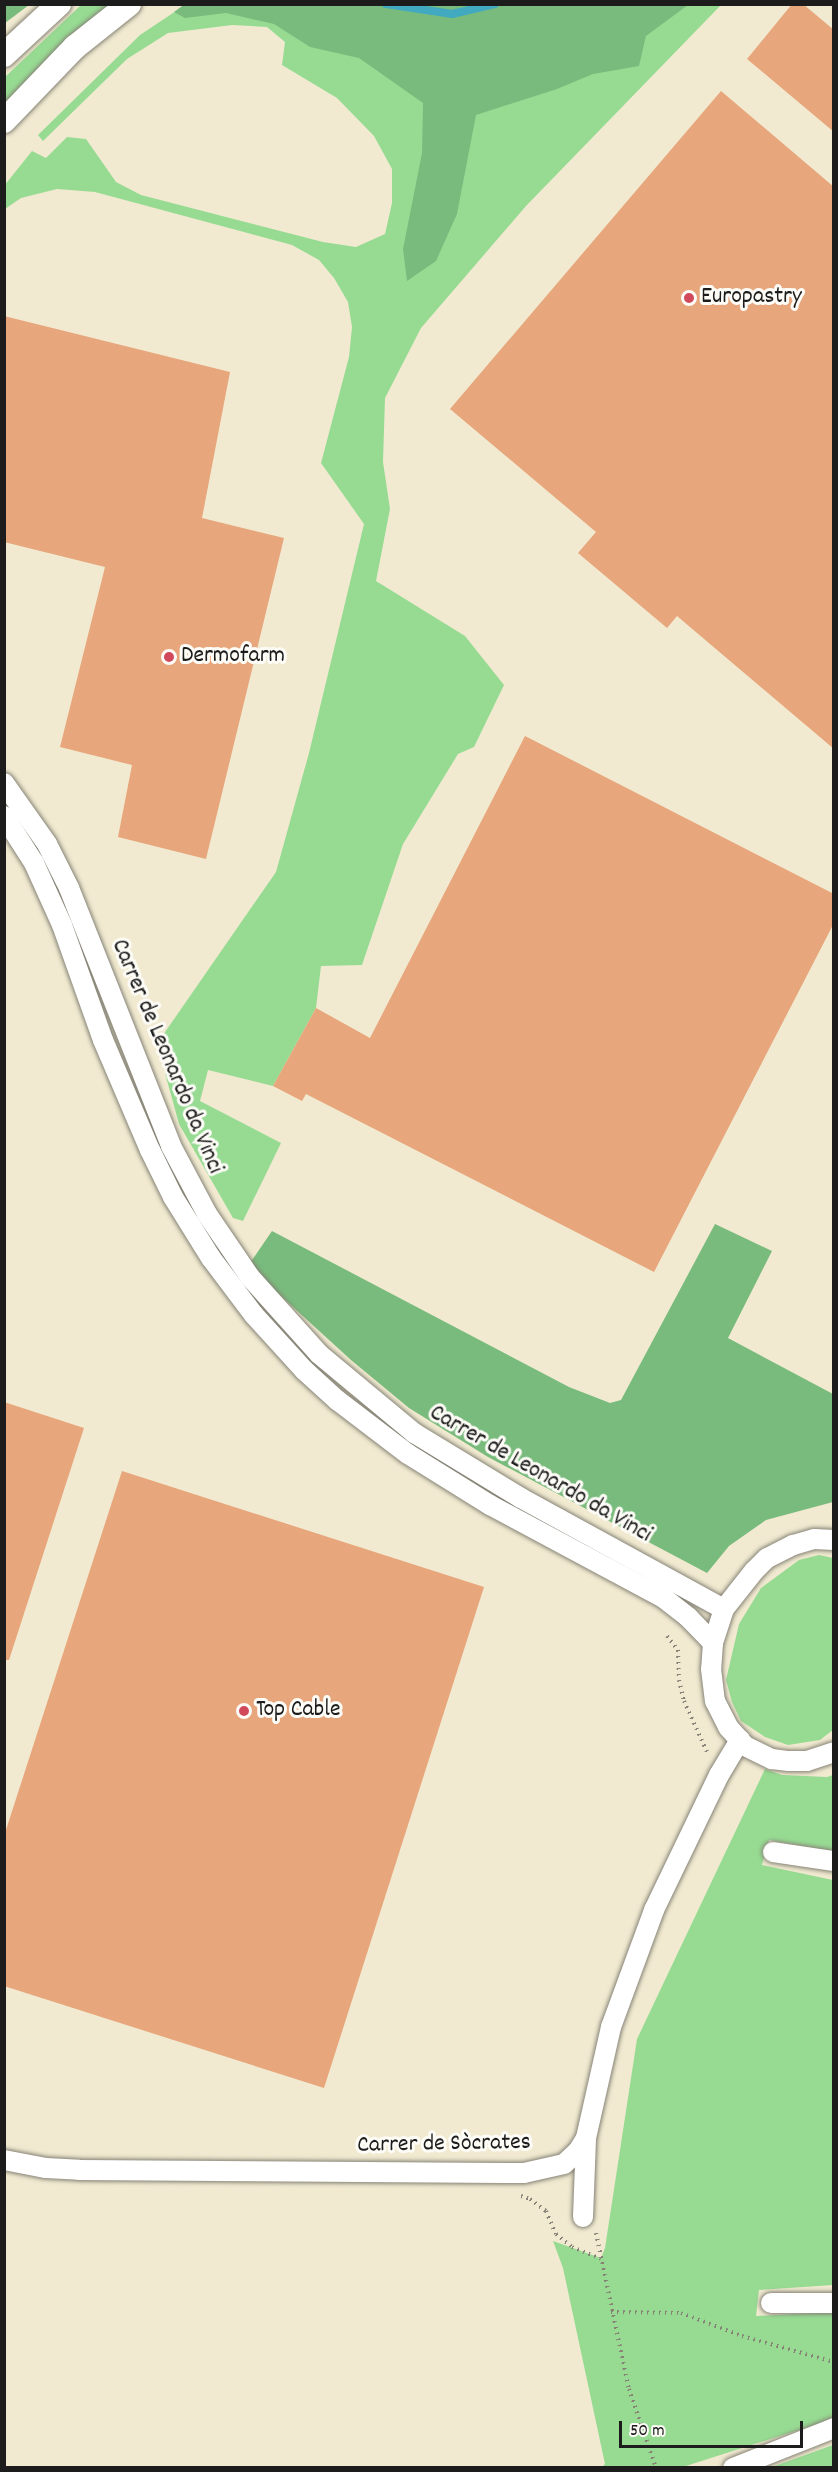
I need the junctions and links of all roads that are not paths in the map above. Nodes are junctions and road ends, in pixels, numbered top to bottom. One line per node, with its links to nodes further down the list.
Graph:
1 (59, 4): 3 (street)
2 (129, 4): 4 (street)
3 (4, 55)
4 (4, 121)
5 (4, 783): 9 (street, Carrer de Leonardo da Vinci)
6 (4, 816): 10 (street, Carrer de Leonardo da Vinci)
7 (834, 1530): 8 (street)
8 (824, 1539): 9 (street)
9 (724, 1609): 10 (street)
10 (713, 1643): 11 (street)
11 (740, 1740): 12 (street); 15 (street, Carrer de Sòcrates)
12 (834, 1752)
13 (773, 1852): 14 (street)
14 (834, 1861)
15 (586, 2138): 16 (street, Carrer de Sòcrates); 17 (street)
16 (4, 2160)
17 (583, 2217)
18 (771, 2303): 19 (street)
19 (834, 2303)
20 (834, 2428): 21 (street)
21 (733, 2468)

